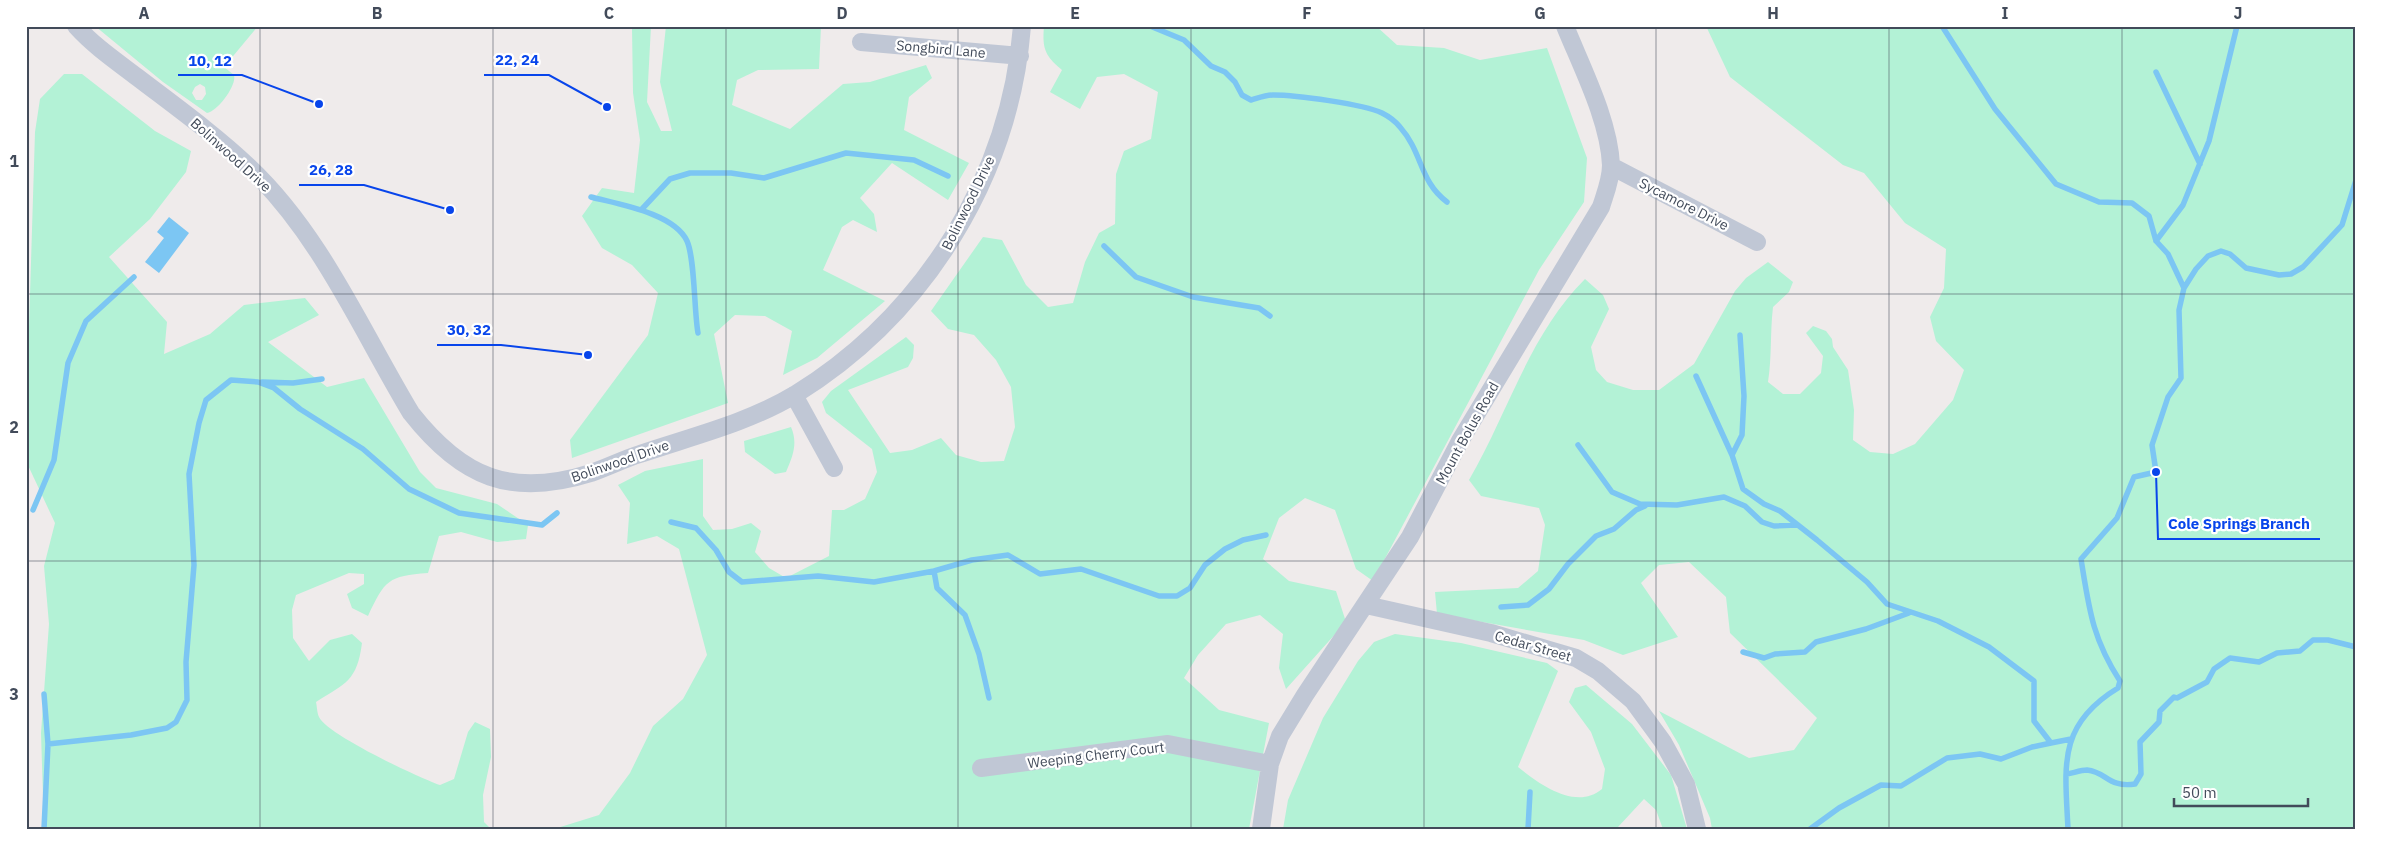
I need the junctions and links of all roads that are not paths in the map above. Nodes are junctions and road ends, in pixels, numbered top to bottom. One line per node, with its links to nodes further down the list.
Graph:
1 (76, 26): 8 (street, Bolinwood Drive)
2 (1022, 26): 5 (street, Bolinwood Drive)
3 (1565, 26): 6 (street, Mount Bolus Road)
4 (862, 42): 5 (street, Songbird Lane)
5 (1020, 56): 8 (street, Bolinwood Drive)
6 (1611, 166): 7 (street, Sycamore Drive); 10 (street, Mount Bolus Road)
7 (1757, 242)
8 (794, 395): 9 (street)
9 (834, 468)
10 (1366, 606): 11 (street, Mount Bolus Road); 14 (street, Cedar Street)
11 (1270, 764): 12 (street, Weeping Cherry Court); 13 (street, Mount Bolus Road)
12 (982, 768)
13 (1261, 829)
14 (1697, 829)

